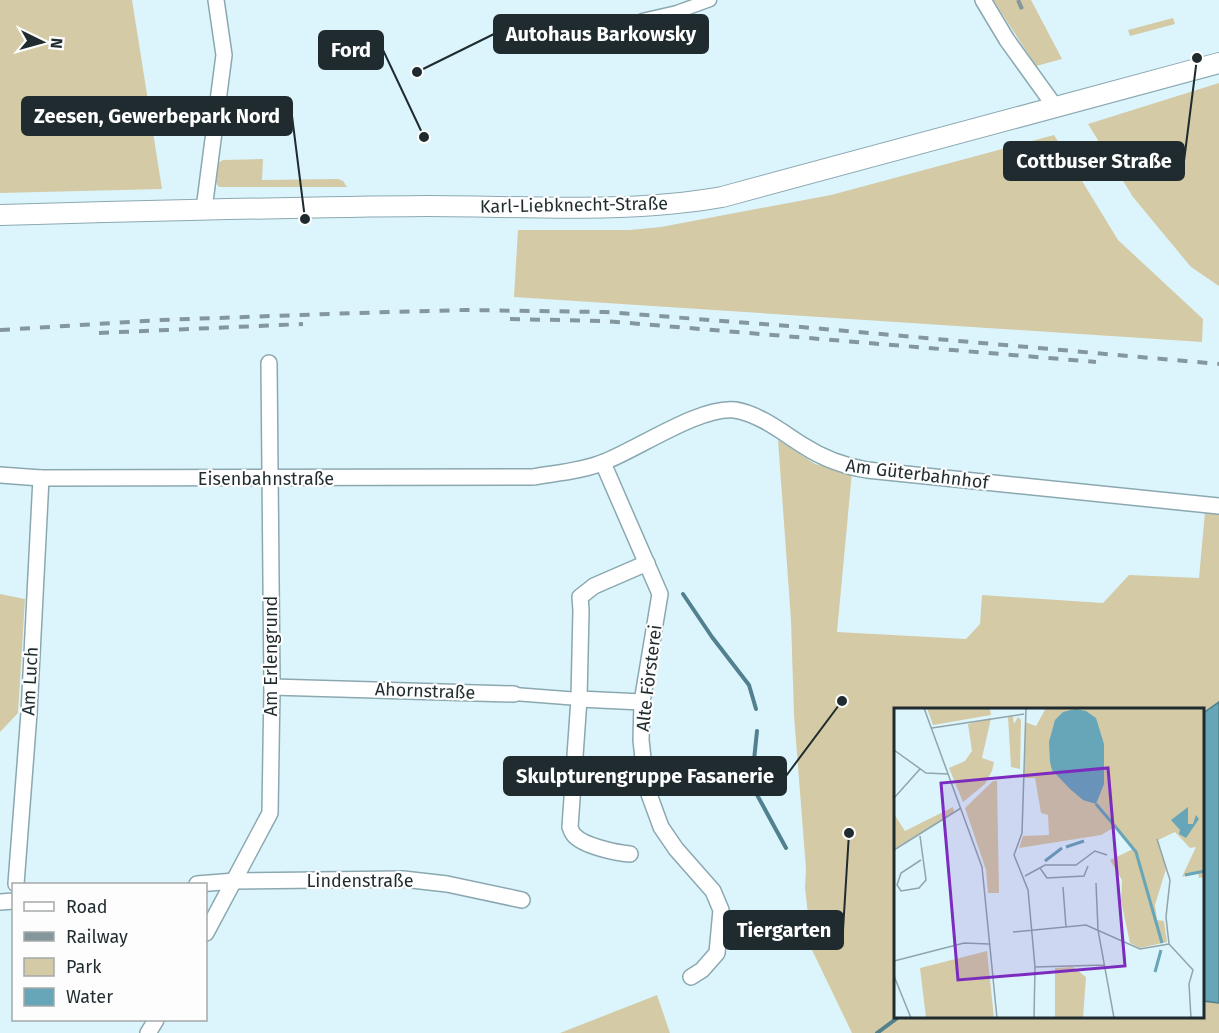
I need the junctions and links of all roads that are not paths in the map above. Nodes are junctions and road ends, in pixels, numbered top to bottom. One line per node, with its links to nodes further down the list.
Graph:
1 (216, 0): 7 (street)
2 (710, 0): 4 (street)
3 (983, 0): 6 (street)
4 (616, 36)
5 (1219, 63): 6 (street, Karl-Liebknecht-Straße)
6 (1056, 108): 7 (street, Karl-Liebknecht-Straße)
7 (204, 209): 8 (street, Karl-Liebknecht-Straße)
8 (0, 214)
9 (269, 363): 14 (street, Am Erlengrund)
10 (603, 463): 12 (street, Am Güterbahnhof); 15 (street, Am Güterbahnhof); 16 (street, Alte Försterei)
11 (0, 475): 13 (street, Eisenbahnstraße)
12 (533, 477): 14 (street, Eisenbahnstraße)
13 (41, 478): 14 (street, Eisenbahnstraße); 23 (street, Am Luch)
14 (271, 479): 17 (street, Am Erlengrund)
15 (1219, 506)
16 (647, 563): 19 (street); 20 (street, Alte Försterei)
17 (272, 687): 18 (street, Ahornstraße); 22 (street, Am Erlengrund)
18 (514, 694): 19 (street, Ahornstraße)
19 (579, 699): 20 (street); 21 (street)
20 (642, 702): 27 (street, Alte Försterei)
21 (630, 854)
22 (235, 881): 24 (street, Lindenstraße); 25 (street, Lindenstraße); 26 (street, Am Erlengrund)
23 (16, 883)
24 (207, 884)
25 (522, 900)
26 (207, 931)
27 (691, 977)

